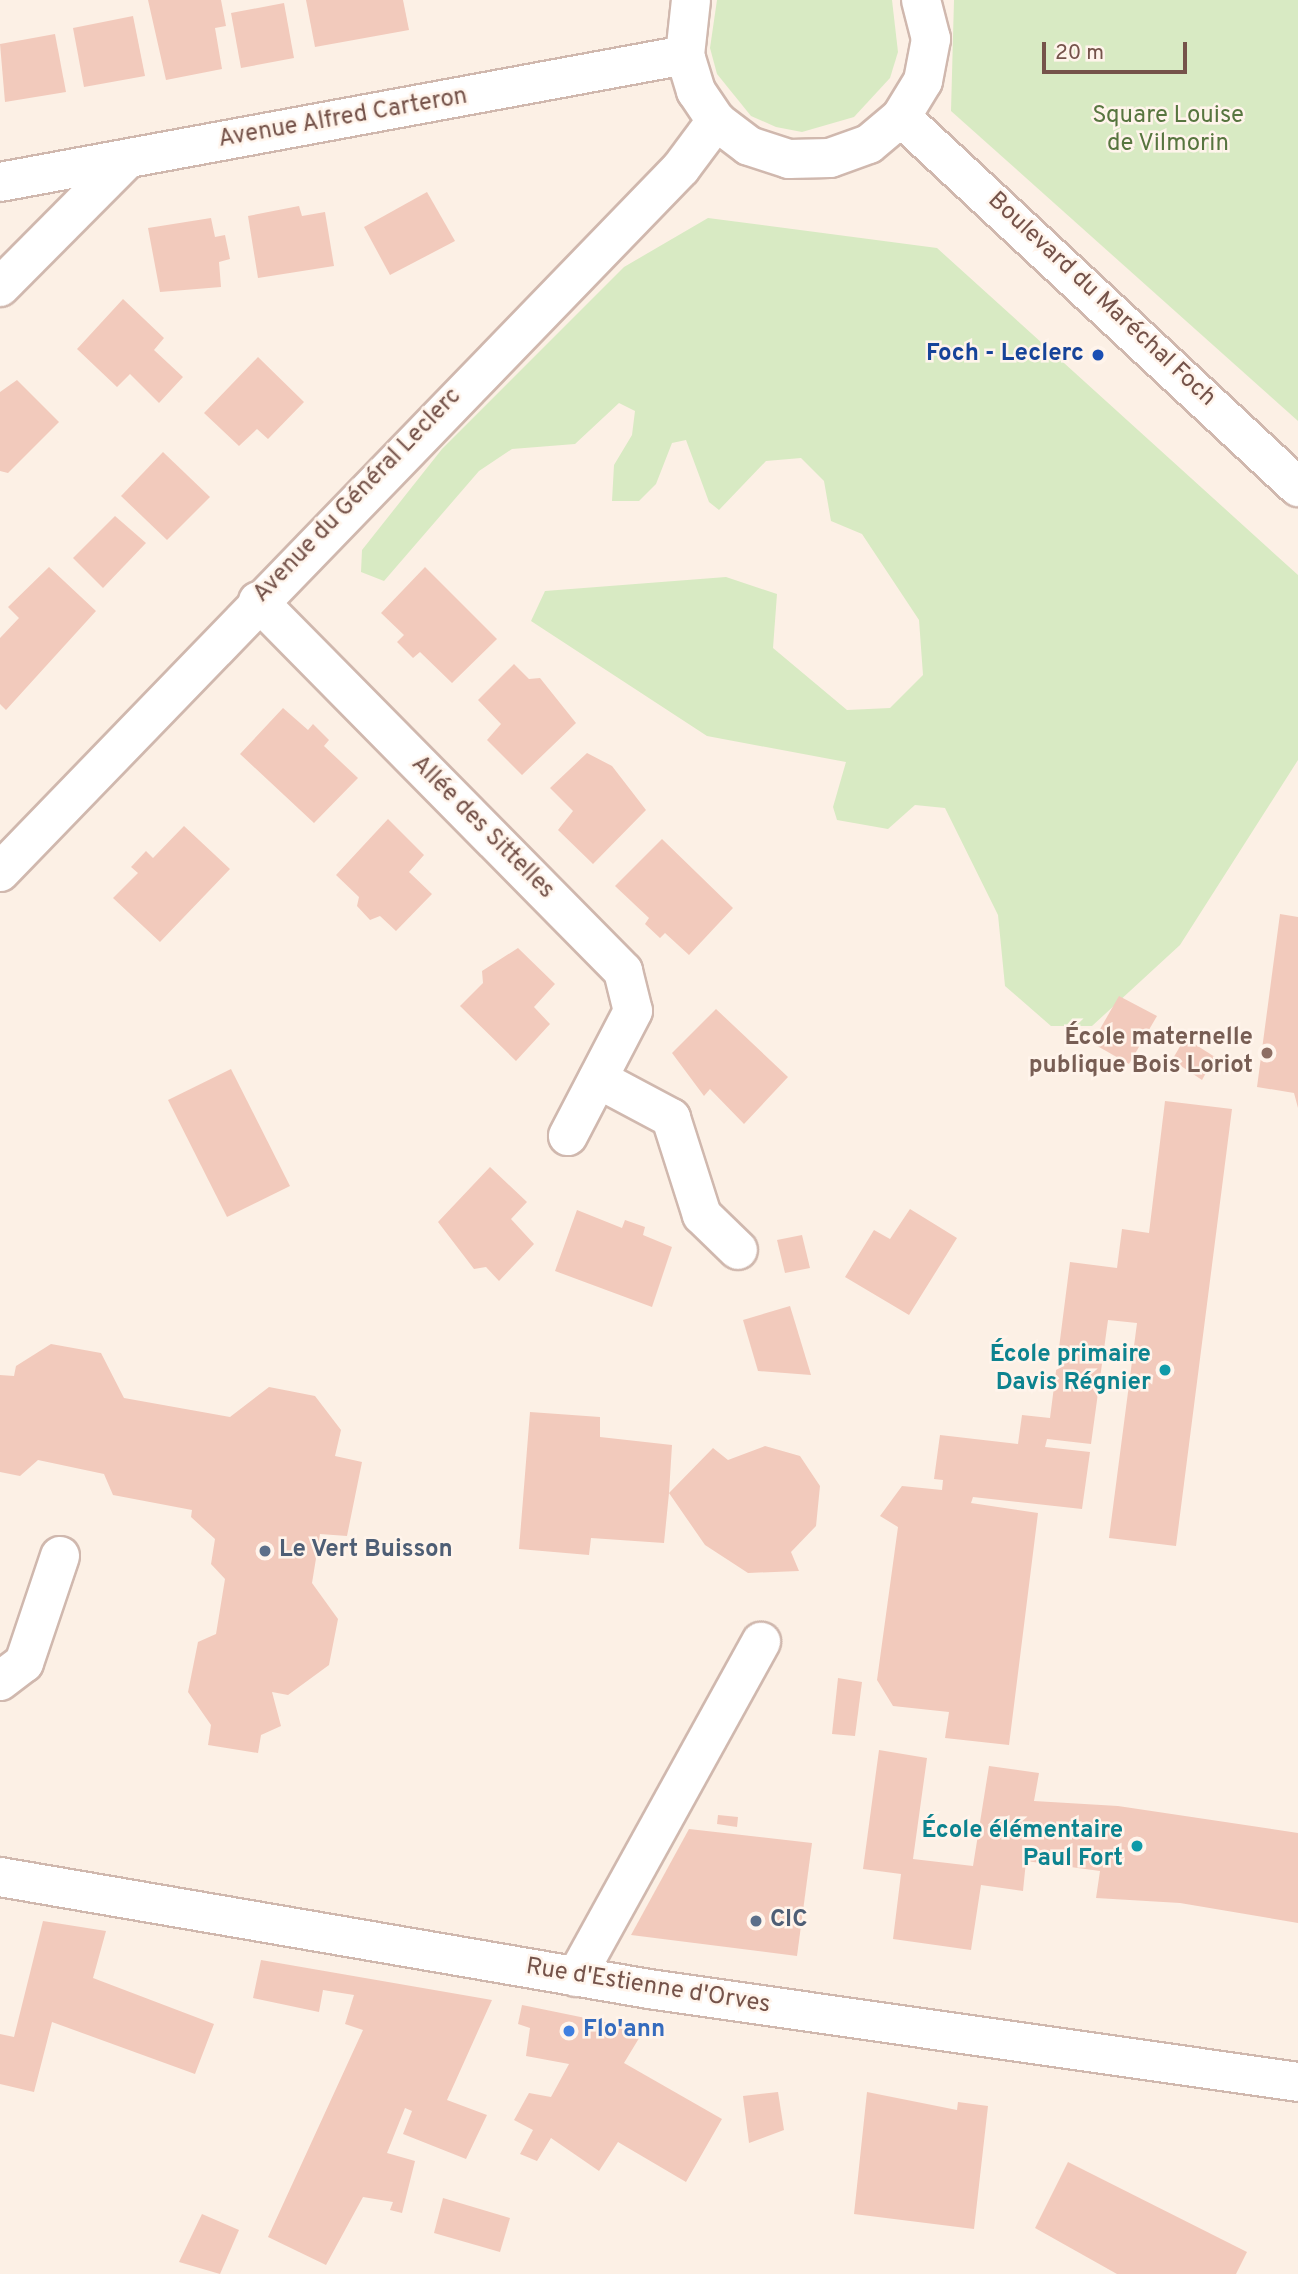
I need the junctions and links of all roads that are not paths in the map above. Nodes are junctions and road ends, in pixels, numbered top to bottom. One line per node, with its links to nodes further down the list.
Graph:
1 (691, 0): 3 (street)
2 (921, 0): 4 (street)
3 (685, 55): 5 (street); 6 (street, Avenue Alfred Carteron)
4 (901, 117): 5 (street); 9 (street, Boulevard du Maréchal Foch)
5 (716, 121): 10 (street, Avenue du Général Leclerc)
6 (127, 159): 7 (street, Avenue Alfred Carteron); 8 (street)
7 (0, 183)
8 (0, 287)
9 (1298, 487)
10 (258, 601): 11 (street, Avenue du Général Leclerc); 12 (street, Allée des Sittelles)
11 (0, 872)
12 (598, 1079): 13 (street, Allée des Sittelles); 14 (street)
13 (568, 1136)
14 (738, 1250)
15 (60, 1556): 17 (street)
16 (761, 1642): 19 (street)
17 (0, 1681)
18 (0, 1877): 19 (street, Rue d'Estienne d'Orves)
19 (576, 1977): 20 (street, Rue d'Estienne d'Orves)
20 (1298, 2082)

